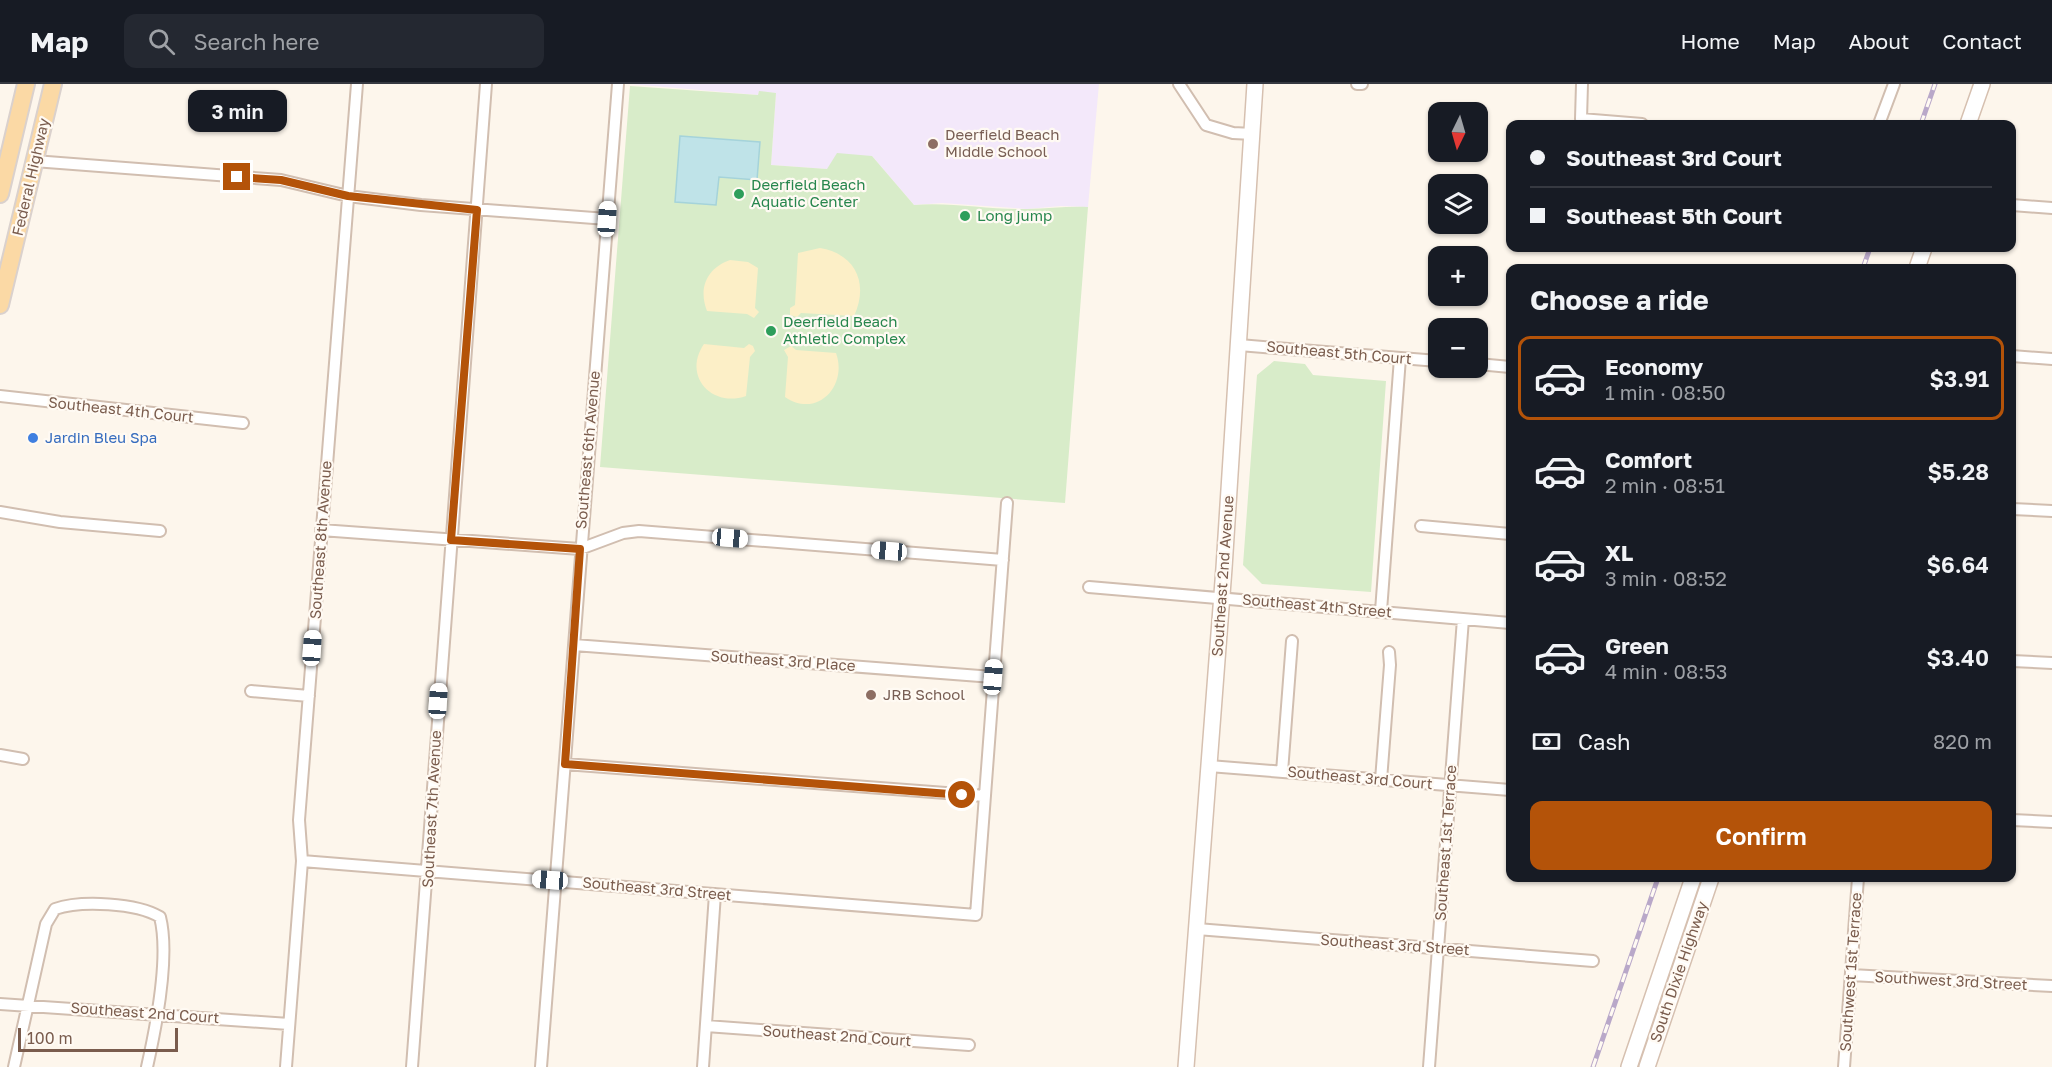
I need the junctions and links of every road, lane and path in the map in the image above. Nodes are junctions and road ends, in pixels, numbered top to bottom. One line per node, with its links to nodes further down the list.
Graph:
1 (26, 84): 13 (main road, Federal Highway)
2 (53, 84): 18 (main road, Federal Highway)
3 (357, 84): 20 (street, Southeast 8th Avenue)
4 (486, 84): 23 (street, Southeast 7th Avenue)
5 (618, 84): 24 (street, Southeast 6th Avenue)
6 (1179, 84): 17 (street)
7 (1255, 84): 17 (street, Southeast 2nd Avenue)
8 (1357, 84): 9 (street)
9 (1362, 84)
10 (1582, 84): 14 (street)
11 (1894, 84): 15 (street)
12 (1982, 84): 16 (street)
13 (20, 109): 18 (main road); 19 (main road, Federal Highway)
14 (1593, 120)
15 (1880, 120)
16 (1969, 120)
17 (1253, 134): 27 (street, Southeast 2nd Avenue)
18 (34, 161): 20 (street); 25 (main road, Federal Highway)
19 (2, 187): 25 (main road)
20 (348, 196): 23 (street); 41 (street, Southeast 8th Avenue)
21 (2016, 205): 22 (street)
22 (2052, 208)
23 (477, 210): 24 (street); 44 (street, Southeast 7th Avenue)
24 (607, 219): 45 (street, Southeast 6th Avenue)
25 (19, 227): 26 (main road, Federal Highway)
26 (0, 305)
27 (1239, 345): 29 (street, Southeast 5th Court); 48 (street, Southeast 2nd Avenue)
28 (2016, 356): 30 (street)
29 (1400, 358): 31 (street, Southeast 5th Court); 49 (street)
30 (2052, 359)
31 (1428, 360)
32 (1488, 365): 33 (street)
33 (1506, 367)
34 (0, 396): 35 (street, Southeast 4th Court)
35 (243, 423)
36 (1007, 503): 46 (street)
37 (2016, 509): 38 (street)
38 (2052, 511)
39 (0, 512): 42 (street)
40 (1421, 526): 43 (street)
41 (321, 530): 44 (street); 59 (street, Southeast 8th Avenue)
42 (160, 531)
43 (1506, 534)
44 (451, 540): 45 (street); 72 (street, Southeast 7th Avenue)
45 (580, 549): 46 (street); 53 (street, Southeast 6th Avenue)
46 (1003, 560): 57 (street)
47 (1089, 587): 48 (street, Southeast 4th Street)
48 (1221, 599): 49 (street, Southeast 4th Street); 63 (street, Southeast 2nd Avenue)
49 (1381, 611): 50 (street, Southeast 4th Street)
50 (1463, 619): 51 (street, Southeast 4th Street); 66 (street, Southeast 1st Terrace)
51 (1506, 623)
52 (1292, 640): 64 (street)
53 (573, 645): 57 (street, Southeast 3rd Place); 62 (street, Southeast 6th Avenue)
54 (1389, 652): 65 (street)
55 (2016, 661): 56 (street)
56 (2052, 663)
57 (993, 677): 68 (street)
58 (251, 691): 59 (street)
59 (309, 696): 71 (street, Southeast 8th Avenue)
60 (0, 755): 61 (street)
61 (23, 759)
62 (565, 764): 68 (street); 73 (street, Southeast 6th Avenue)
63 (1209, 766): 64 (street, Southeast 3rd Court); 78 (street, Southeast 2nd Avenue)
64 (1282, 772): 65 (street, Southeast 3rd Court)
65 (1381, 780): 66 (street, Southeast 3rd Court)
66 (1450, 785): 67 (street, Southeast 3rd Court); 79 (street, Southeast 1st Terrace)
67 (1506, 790)
68 (985, 796): 77 (street, Southeast 3rd Street)
69 (2016, 820): 70 (street)
70 (2052, 822)
71 (302, 861): 72 (street, Southeast 3rd Street); 86 (street, Southeast 8th Avenue)
72 (427, 871): 73 (street, Southeast 3rd Street); 92 (street, Southeast 7th Avenue)
73 (556, 881): 77 (street, Southeast 3rd Street); 93 (street, Southeast 6th Avenue)
74 (1692, 882): 97 (street, South Dixie Highway)
75 (1710, 882): 98 (street, South Dixie Highway)
76 (1858, 882): 81 (street, Southwest 1st Terrace)
77 (715, 894): 87 (street)
78 (1197, 929): 79 (street, Southeast 3rd Street); 95 (street, Southeast 2nd Avenue)
79 (1437, 948): 80 (street, Southeast 3rd Street); 96 (street, Southeast 1st Terrace)
80 (1593, 961)
81 (1851, 975): 82 (street, Southwest 3rd Street); 99 (street, Southwest 1st Terrace)
82 (2052, 986)
83 (0, 1004): 84 (street, Southeast 2nd Court)
84 (28, 1006): 85 (street, Southeast 2nd Court); 85 (street); 89 (street)
85 (157, 1013): 86 (street, Southeast 2nd Court); 90 (street)
86 (289, 1024): 91 (street, Southeast 8th Avenue)
87 (706, 1026): 88 (street, Southeast 2nd Court); 94 (street)
88 (969, 1045)
89 (14, 1067)
90 (147, 1067)
91 (286, 1067)
92 (412, 1067)
93 (541, 1067)
94 (703, 1067)
95 (1186, 1067)
96 (1429, 1067)
97 (1629, 1067)
98 (1647, 1067)
99 (1844, 1067)

